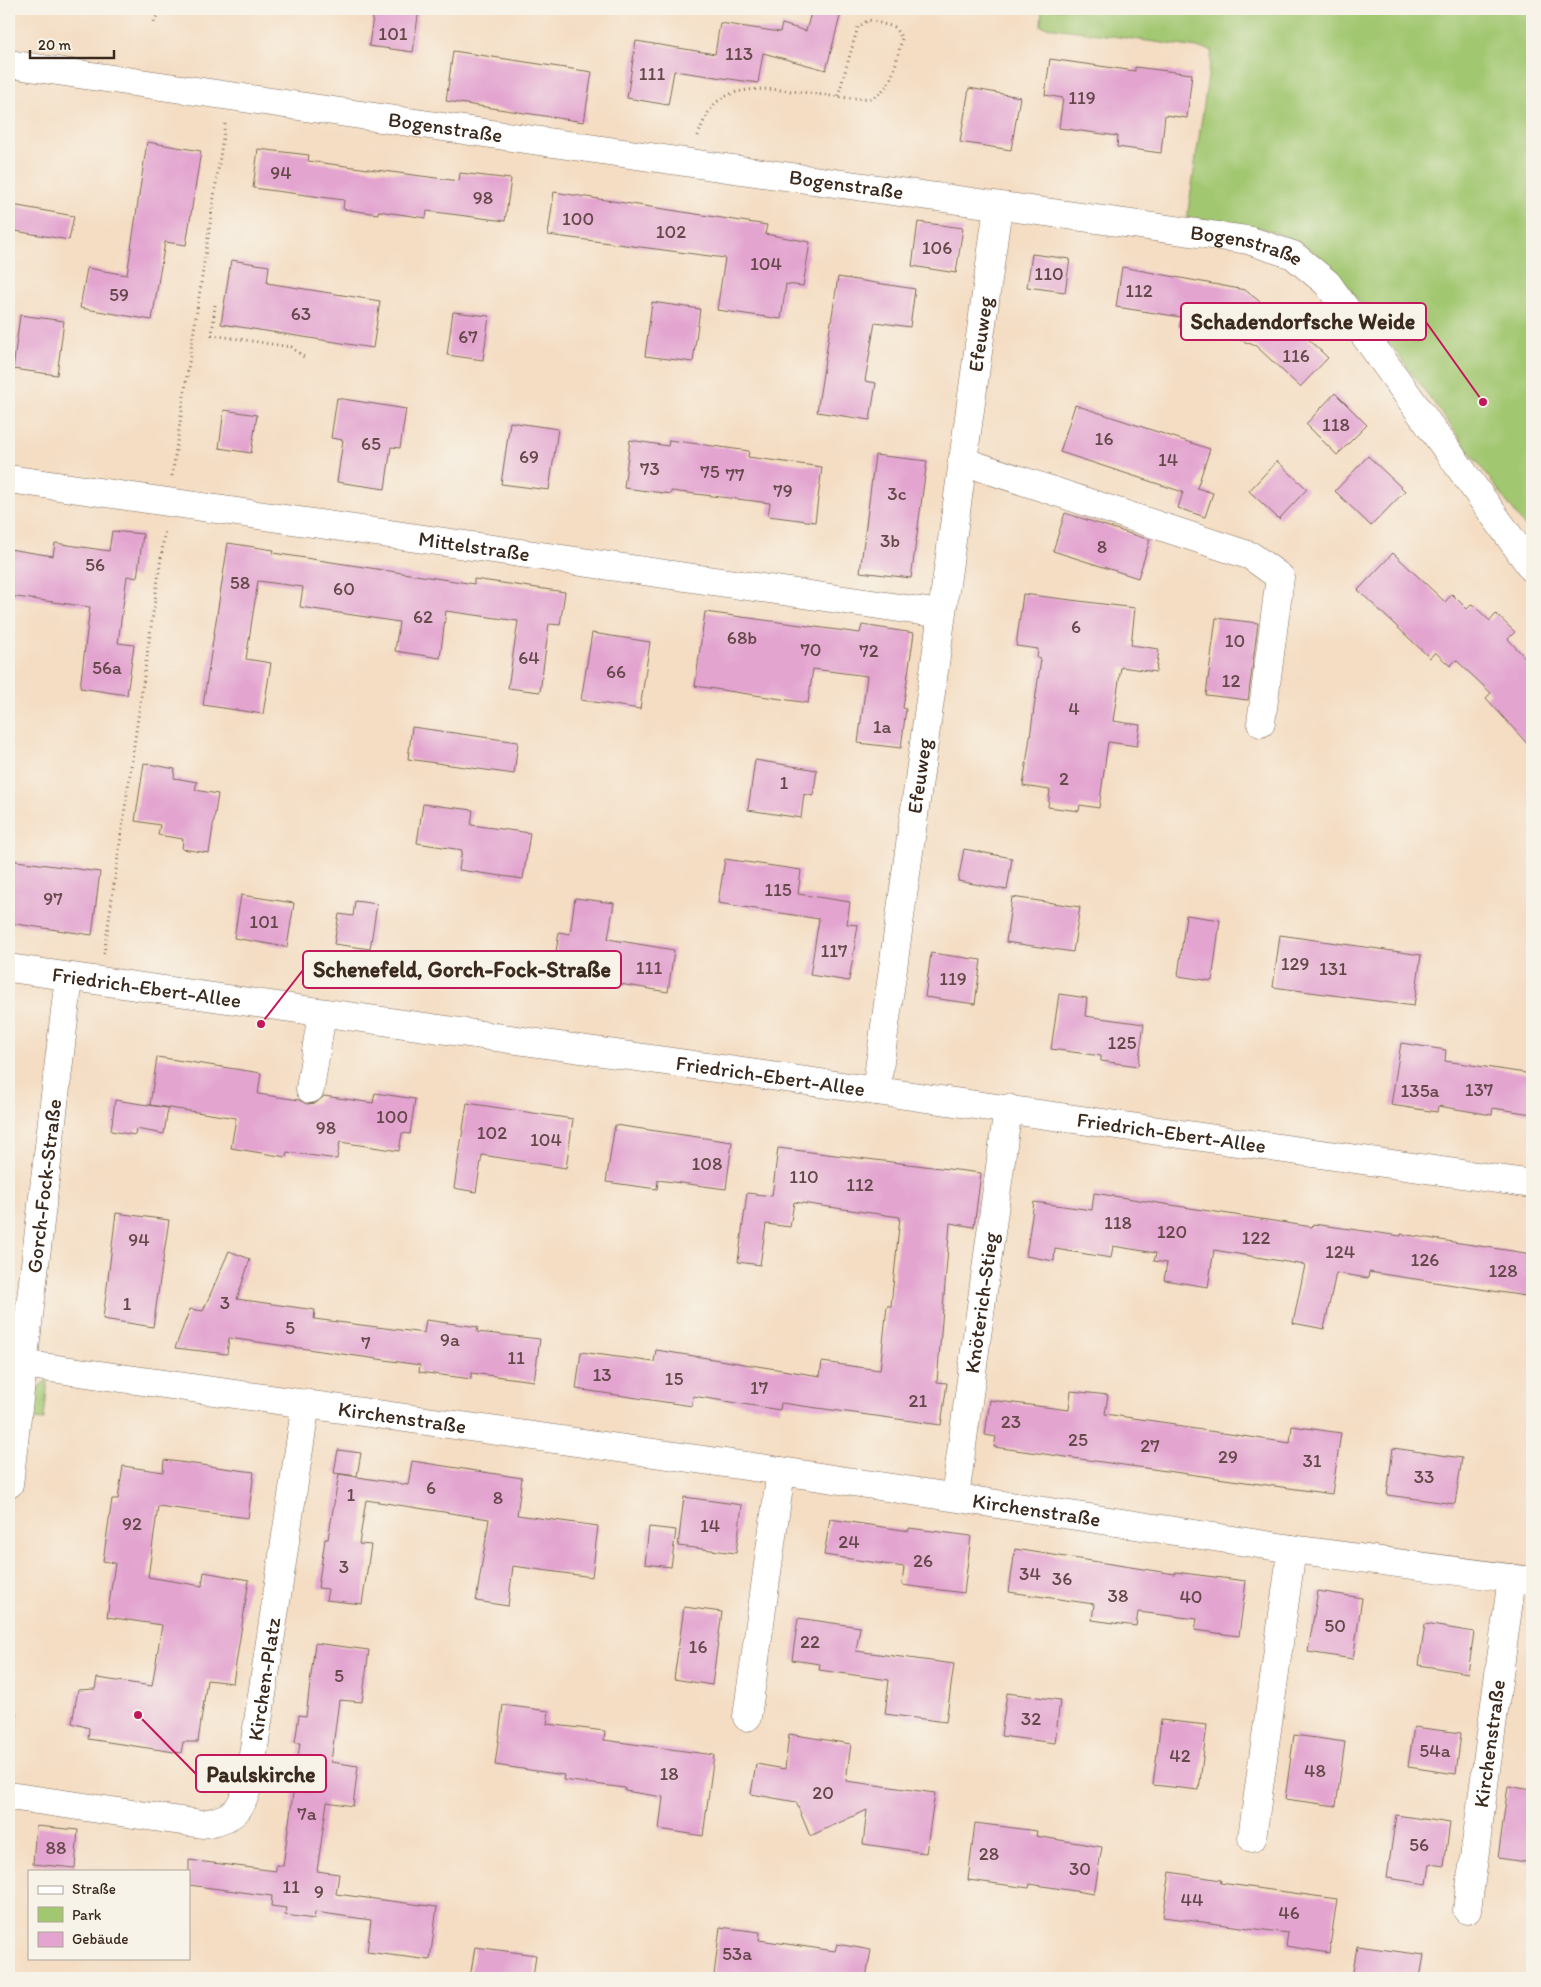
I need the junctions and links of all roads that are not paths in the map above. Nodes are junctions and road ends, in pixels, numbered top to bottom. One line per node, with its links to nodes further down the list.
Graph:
1 (9, 64): 2 (street, Bogenstraße)
2 (998, 207): 3 (street, Efeuweg); 5 (street, Bogenstraße)
3 (962, 461): 6 (street, Efeuweg); 7 (street)
4 (9, 479): 6 (street, Mittelstraße)
5 (1532, 568)
6 (940, 614): 12 (street, Efeuweg)
7 (1261, 723)
8 (9, 968): 9 (street, Friedrich-Ebert-Allee)
9 (69, 977): 10 (street, Friedrich-Ebert-Allee); 15 (street, Gorch-Fock-Straße)
10 (322, 1013): 11 (street); 12 (street, Friedrich-Ebert-Allee)
11 (310, 1089)
12 (876, 1091): 13 (street, Friedrich-Ebert-Allee)
13 (1008, 1108): 14 (street, Friedrich-Ebert-Allee); 19 (street, Knöterich-Stieg)
14 (1532, 1184)
15 (22, 1364): 16 (street, Kirchenstraße); 18 (street, Gorch-Fock-Straße)
16 (306, 1403): 17 (street, Kirchenstraße); 23 (street, Kirchen-Platz)
17 (780, 1471): 19 (street, Kirchenstraße); 22 (street)
18 (9, 1484)
19 (955, 1497): 20 (street, Kirchenstraße)
20 (1292, 1549): 21 (street, Kirchenstraße); 24 (street)
21 (1522, 1580): 25 (street, Kirchenstraße)
22 (747, 1717)
23 (9, 1796)
24 (1252, 1838)
25 (1467, 1910)

